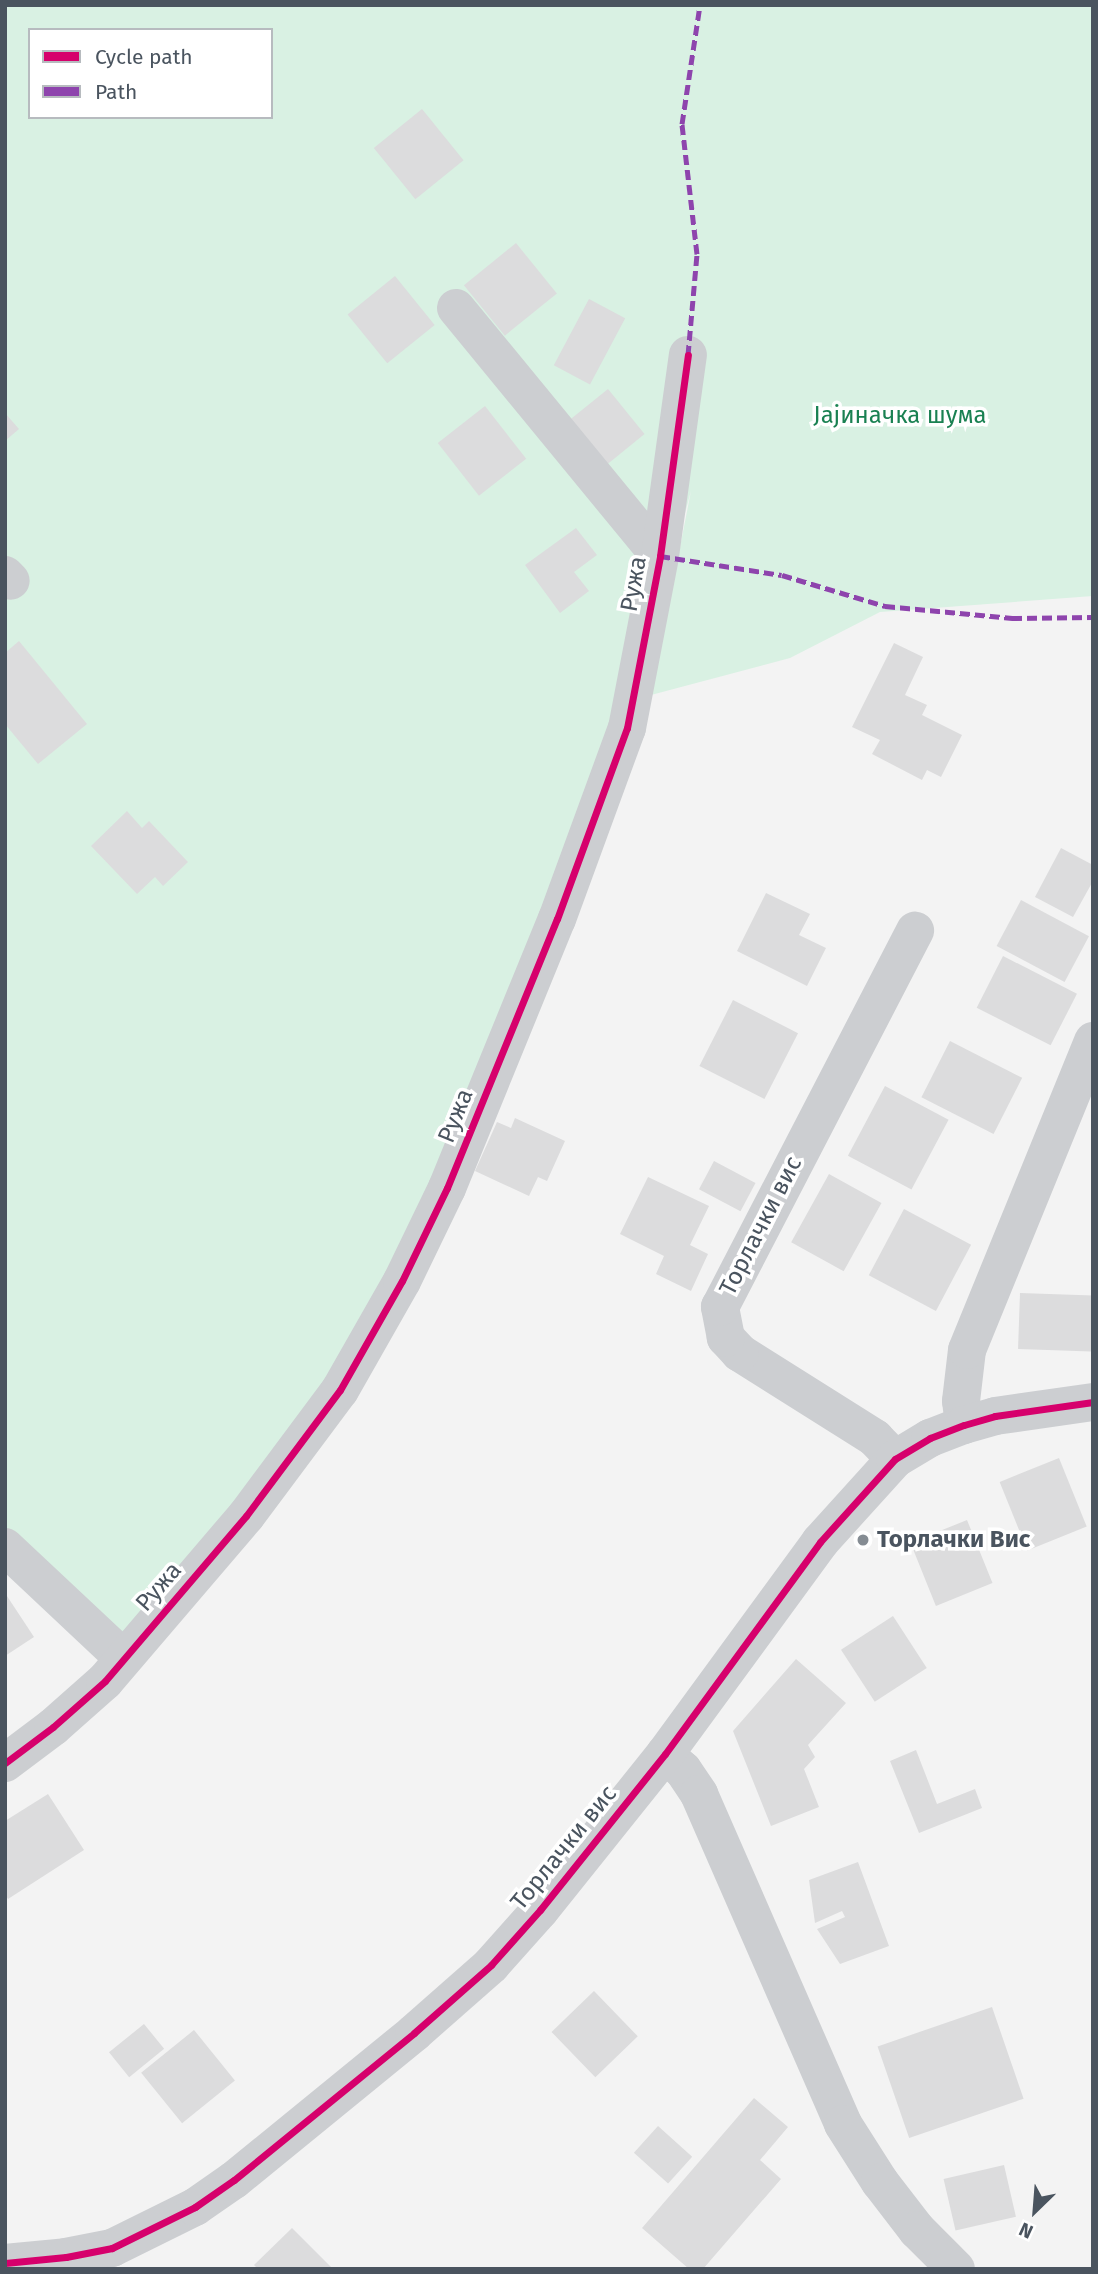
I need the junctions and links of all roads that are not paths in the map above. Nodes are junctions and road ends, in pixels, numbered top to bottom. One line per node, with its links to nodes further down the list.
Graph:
1 (456, 308): 3 (street)
2 (688, 355): 3 (street, Ружа)
3 (660, 556): 10 (street, Ружа)
4 (915, 931): 8 (street, Торлачки вис)
5 (1093, 1041): 7 (street)
6 (1093, 1402): 7 (street, Торлачки вис)
7 (964, 1425): 8 (street, Торлачки вис)
8 (895, 1459): 11 (street, Торлачки вис)
9 (5, 1546): 10 (street)
10 (123, 1658): 12 (street, Ружа)
11 (665, 1754): 13 (street, Торлачки вис); 14 (street)
12 (5, 1763)
13 (5, 2263)
14 (957, 2269)

